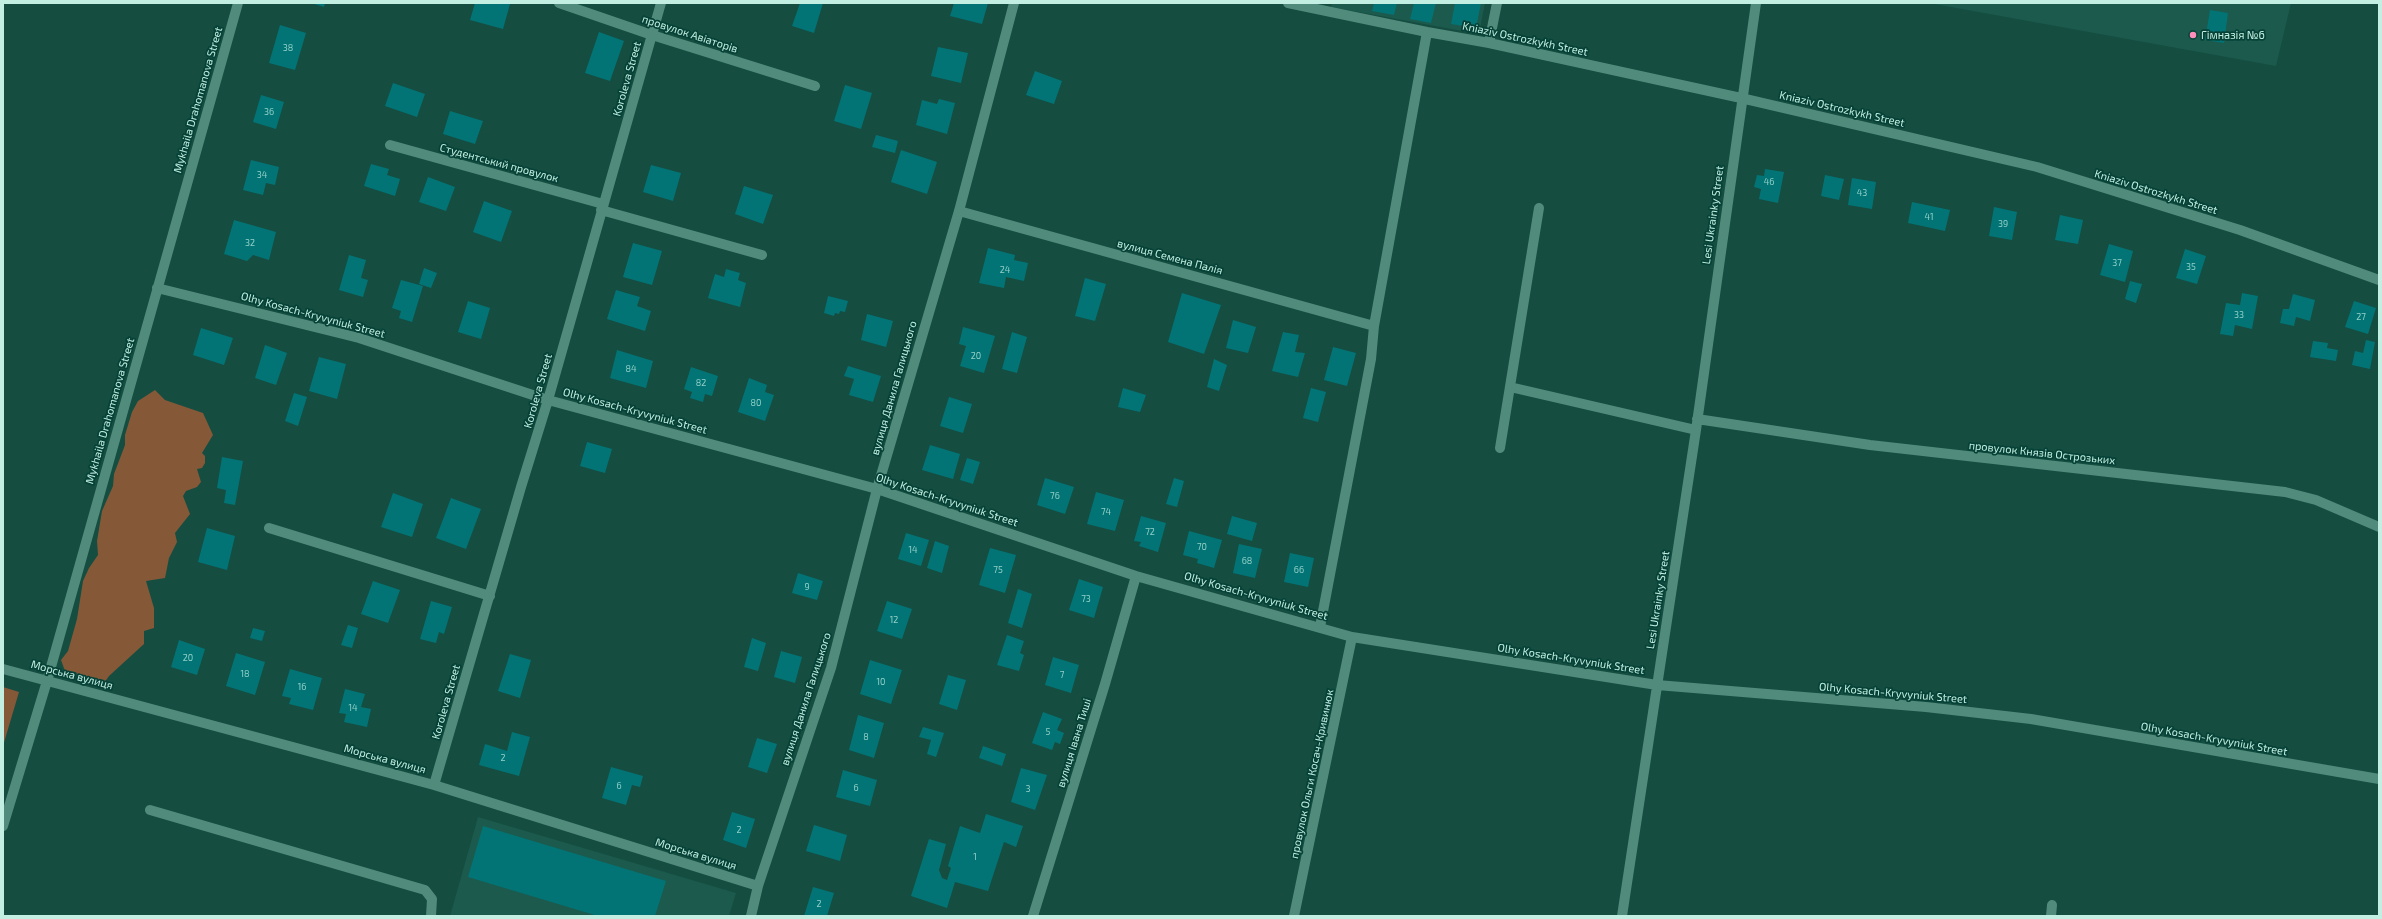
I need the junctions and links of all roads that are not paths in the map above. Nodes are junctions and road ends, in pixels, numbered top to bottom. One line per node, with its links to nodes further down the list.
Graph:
1 (238, 3): 19 (street, Mykhaila Drahomanova Street)
2 (559, 3): 9 (street, провулок Авіаторів)
3 (661, 3): 9 (street, Koroleva Street)
4 (1014, 3): 16 (street, вулиця Данила Галицького)
5 (1288, 3): 8 (street, Kniaziv Ostrozkykh Street)
6 (1497, 3): 10 (street)
7 (1756, 3): 12 (street, Lesi Ukrainky Street)
8 (1427, 32): 10 (street, Kniaziv Ostrozkykh Street); 20 (street)
9 (652, 35): 11 (street, провулок Авіаторів); 14 (street, Koroleva Street)
10 (1489, 43): 12 (street, Kniaziv Ostrozkykh Street)
11 (816, 86)
12 (1742, 98): 18 (street, Kniaziv Ostrozkykh Street); 23 (street, Lesi Ukrainky Street)
13 (390, 145): 14 (street, Студентський провулок)
14 (602, 207): 17 (street, Студентський провулок); 22 (street, Koroleva Street)
15 (1539, 208): 21 (street)
16 (959, 211): 20 (street, вулиця Семена Палія); 26 (street, вулиця Данила Галицького)
17 (762, 255)
18 (2379, 280)
19 (158, 288): 22 (street, Olhy Kosach-Kryvyniuk Street); 34 (street, Mykhaila Drahomanova Street)
20 (1374, 326): 31 (street)
21 (1510, 387): 24 (street); 25 (street)
22 (548, 400): 26 (street, Olhy Kosach-Kryvyniuk Street); 30 (street, Koroleva Street)
23 (1697, 419): 24 (street, Lesi Ukrainky Street); 27 (street, провулок Князів Острозьких)
24 (1696, 430): 35 (street, Lesi Ukrainky Street)
25 (1500, 448)
26 (877, 489): 29 (street, Olhy Kosach-Kryvyniuk Street); 40 (street, вулиця Данила Галицького)
27 (2379, 527)
28 (269, 528): 30 (street)
29 (1136, 576): 31 (street, Olhy Kosach-Kryvyniuk Street); 44 (street, вулиця Івана Тиші)
30 (490, 596): 37 (street, Koroleva Street)
31 (1320, 627): 32 (street, Olhy Kosach-Kryvyniuk Street)
32 (1352, 637): 35 (street, Olhy Kosach-Kryvyniuk Street); 45 (street, провулок Ольги Косач-Кривинюк)
33 (3, 669): 34 (street, Морська вулиця)
34 (47, 681): 37 (street, Морська вулиця); 39 (street, Mykhaila Drahomanova Street)
35 (1657, 685): 36 (street, Olhy Kosach-Kryvyniuk Street); 46 (street, Lesi Ukrainky Street)
36 (2379, 779)
37 (434, 785): 40 (street, Морська вулиця)
38 (150, 810): 42 (street)
39 (3, 826)
40 (758, 886): 43 (street, вулиця Данила Галицького)
41 (2052, 905): 47 (street)
42 (431, 916)
43 (751, 916)
44 (1033, 916)
45 (1294, 916)
46 (1622, 916)
47 (2051, 916)

